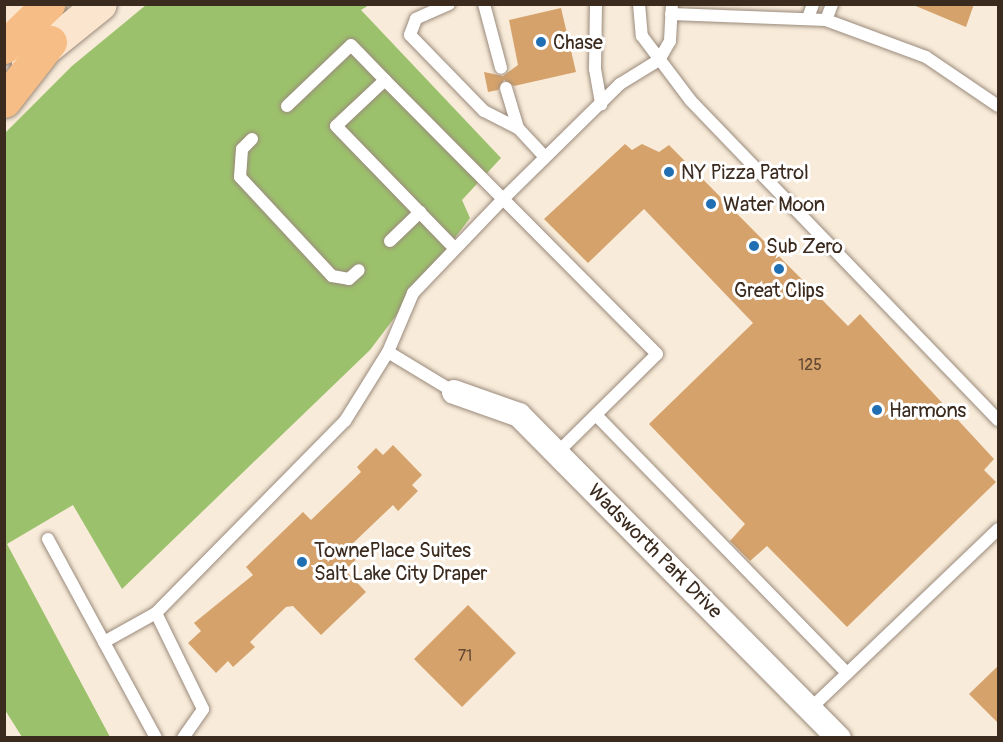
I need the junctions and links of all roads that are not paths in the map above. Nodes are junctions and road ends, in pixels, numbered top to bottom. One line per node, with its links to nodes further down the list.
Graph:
1 (17, 4): 12 (main road)
2 (48, 4): 16 (highway)
3 (100, 4): 15 (main road)
4 (449, 4): 26 (lane)
5 (484, 4): 18 (lane)
6 (596, 4): 23 (lane)
7 (639, 4): 17 (lane)
8 (813, 4): 13 (lane)
9 (832, 4): 14 (lane)
10 (672, 9): 11 (lane); 17 (lane)
11 (713, 9): 13 (lane)
12 (4, 16)
13 (808, 18): 14 (lane)
14 (826, 20): 25 (lane)
15 (50, 42): 20 (main road); 22 (highway)
16 (4, 47)
17 (659, 60): 23 (lane); 37 (lane)
18 (501, 69)
19 (385, 80): 24 (lane); 29 (lane); 30 (lane)
20 (4, 84)
21 (507, 88): 26 (lane)
22 (4, 101)
23 (601, 104): 28 (lane)
24 (287, 106)
25 (999, 106)
26 (518, 128): 28 (lane)
27 (252, 139): 33 (lane)
28 (544, 156): 29 (lane)
29 (503, 199): 32 (lane); 36 (lane)
30 (420, 212): 31 (lane); 32 (lane)
31 (390, 241)
32 (455, 249): 34 (lane)
33 (360, 270)
34 (388, 352): 35 (lane); 41 (lane)
35 (454, 392): 38 (street, Wadsworth Park Drive)
36 (596, 415): 38 (lane); 43 (lane)
37 (999, 420)
38 (558, 453): 44 (street, Wadsworth Park Drive)
39 (999, 529): 43 (lane)
40 (48, 539): 42 (lane)
41 (156, 613): 42 (lane); 46 (lane)
42 (104, 642): 45 (lane)
43 (847, 673): 44 (lane)
44 (811, 708): 47 (street, Wadsworth Park Drive)
45 (156, 738)
46 (183, 738)
47 (839, 738)

